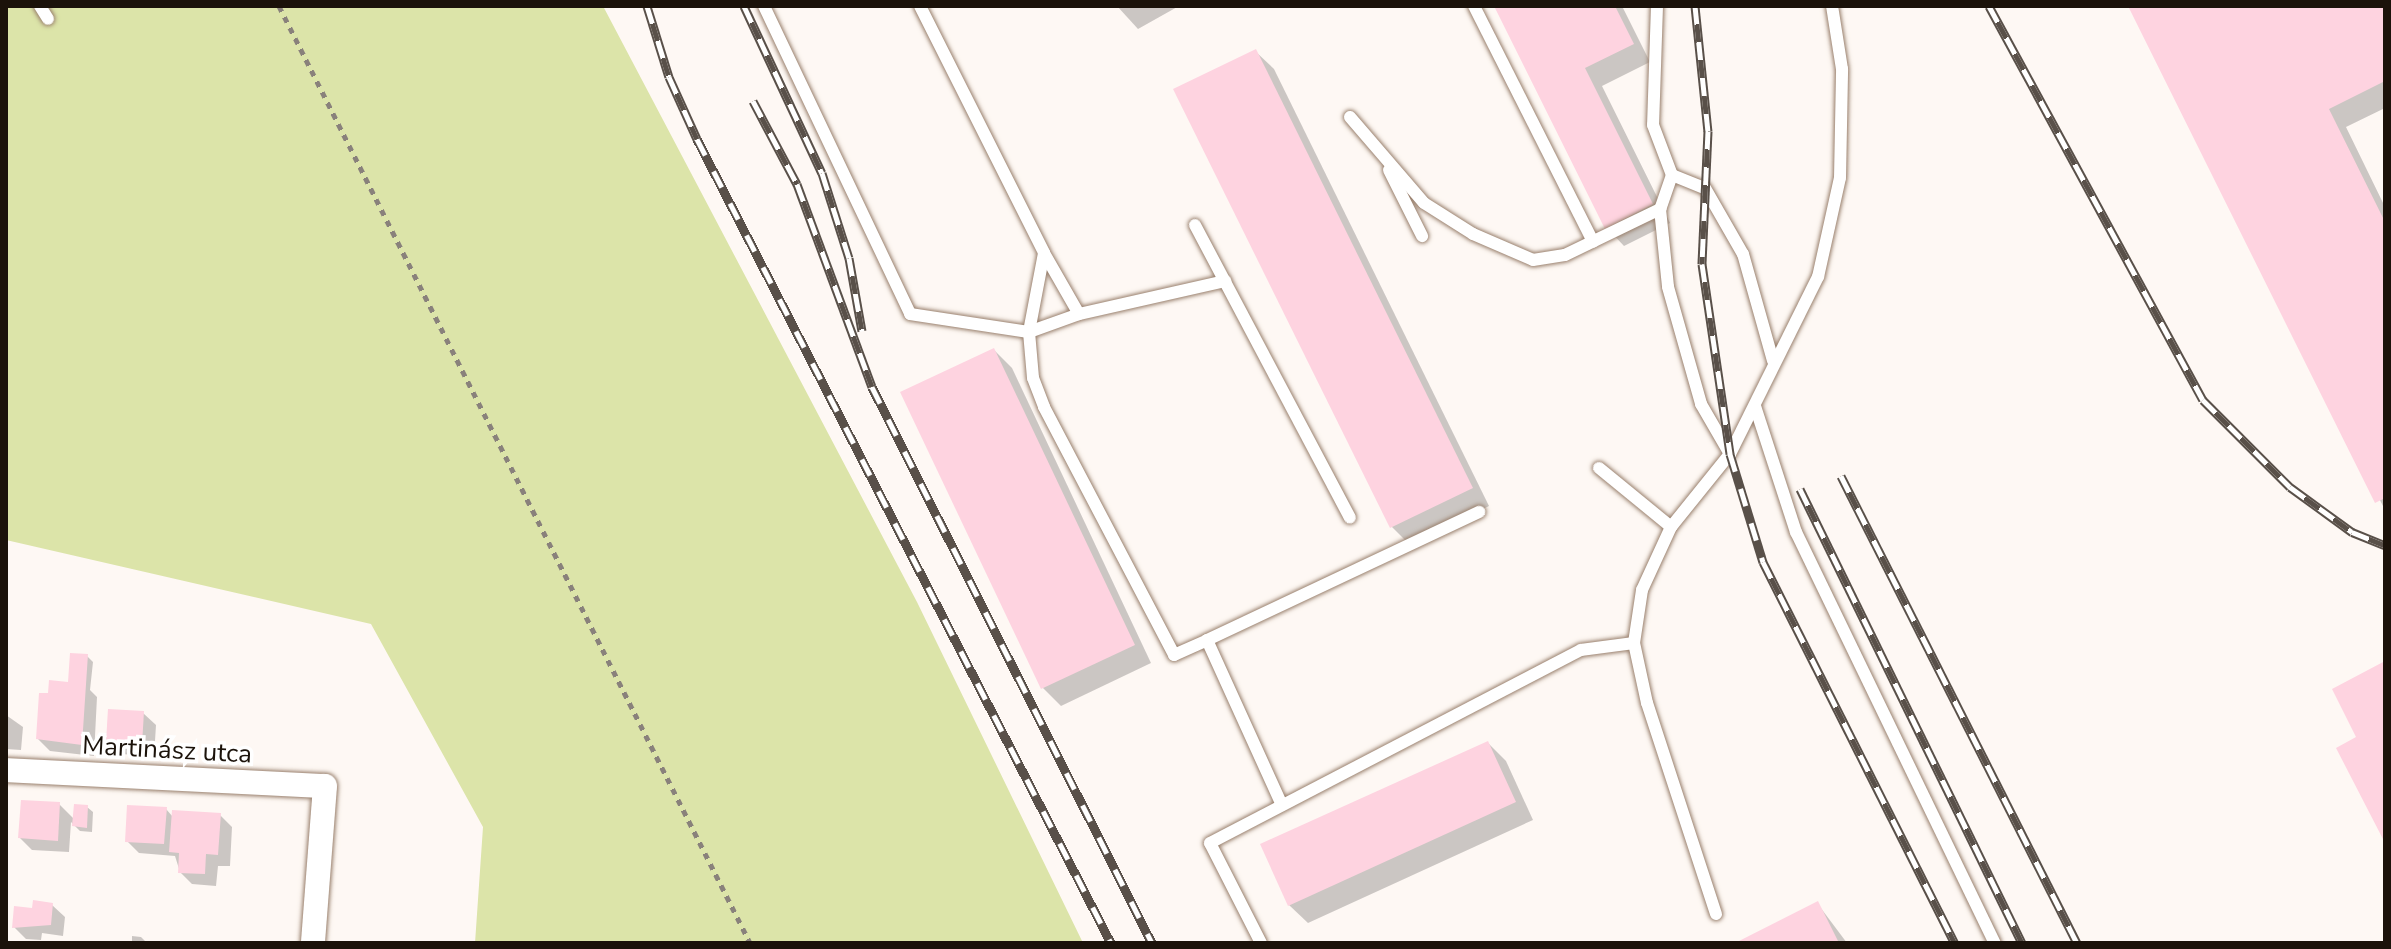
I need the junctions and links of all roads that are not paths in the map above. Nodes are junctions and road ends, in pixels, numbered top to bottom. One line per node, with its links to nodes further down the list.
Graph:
1 (40, 6): 7 (lane)
2 (764, 6): 18 (lane)
3 (920, 6): 15 (lane)
4 (1474, 6): 14 (lane)
5 (1657, 6): 10 (lane)
6 (1832, 6): 19 (lane)
7 (48, 19)
8 (1350, 117): 9 (lane)
9 (1380, 153): 13 (lane); 14 (lane)
10 (1672, 175): 11 (lane); 19 (lane)
11 (1660, 209): 14 (lane); 21 (lane)
12 (1195, 225): 16 (lane)
13 (1422, 236)
14 (1593, 242)
15 (1044, 253): 17 (lane); 18 (lane)
16 (1225, 281): 17 (lane); 24 (lane)
17 (1079, 314): 18 (lane)
18 (1029, 332): 26 (lane)
19 (1773, 361): 20 (lane)
20 (1755, 406): 21 (lane); 33 (lane)
21 (1730, 454): 25 (lane)
22 (1599, 468): 25 (lane)
23 (1479, 512): 26 (lane)
24 (1350, 518)
25 (1671, 527): 27 (lane)
26 (1207, 640): 29 (lane)
27 (1634, 643): 29 (lane); 30 (lane)
28 (6, 770): 31 (street, Martinász utca)
29 (1282, 805): 32 (lane)
30 (1716, 914)
31 (313, 943)
32 (1261, 943)
33 (1995, 943)

